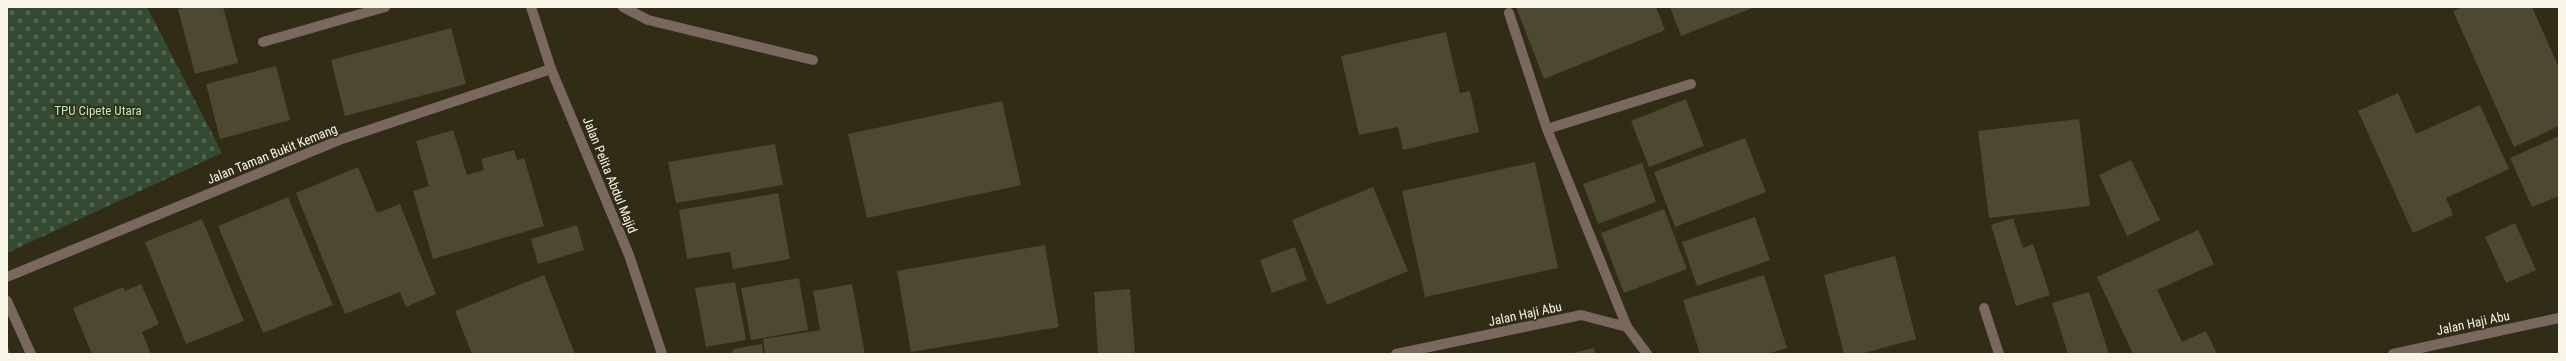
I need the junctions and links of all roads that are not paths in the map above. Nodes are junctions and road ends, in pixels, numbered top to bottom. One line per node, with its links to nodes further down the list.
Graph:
1 (385, 7): 5 (street)
2 (531, 7): 7 (street, Jalan Pelita Abdul Majid)
3 (623, 7): 6 (street)
4 (1508, 13): 9 (street)
5 (263, 42)
6 (812, 60)
7 (551, 69): 10 (street, Jalan Taman Bukit Kemang); 16 (street, Jalan Pelita Abdul Majid)
8 (1691, 84): 9 (street)
9 (1547, 129): 14 (street)
10 (7, 277)
11 (7, 301): 15 (street)
12 (1984, 308): 19 (street)
13 (2559, 318): 20 (street, Jalan Haji Abu)
14 (1627, 327): 17 (street, Jalan Haji Abu); 18 (street)
15 (31, 354)
16 (662, 354)
17 (1396, 354)
18 (1647, 354)
19 (1999, 354)
20 (2393, 354)

